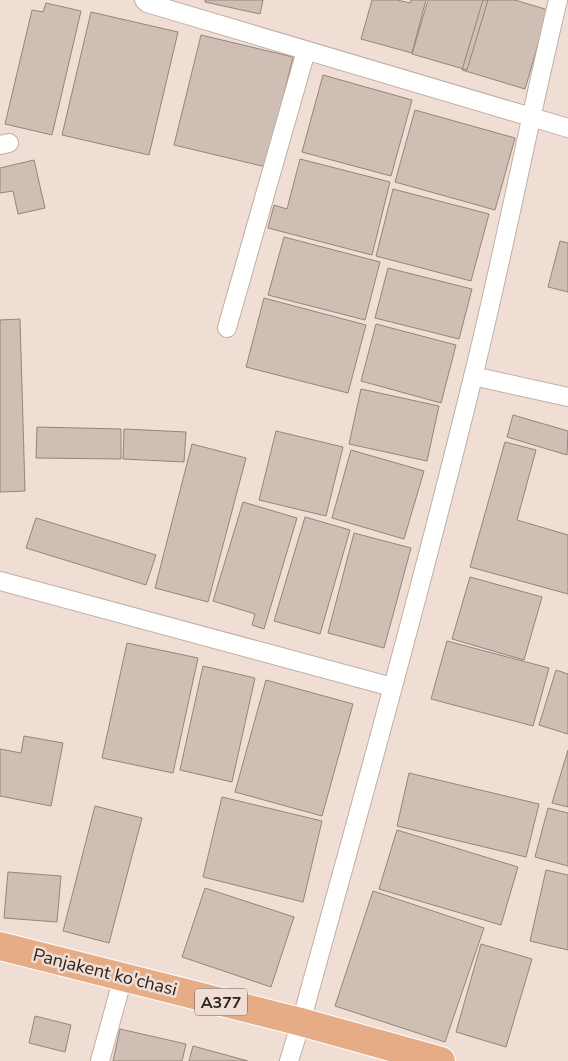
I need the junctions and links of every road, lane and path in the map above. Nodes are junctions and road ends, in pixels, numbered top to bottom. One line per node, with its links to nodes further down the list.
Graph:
1 (144, 0): 3 (street)
2 (558, 0): 4 (street)
3 (306, 51): 4 (street); 6 (street)
4 (531, 118): 5 (street); 7 (street)
5 (568, 128)
6 (227, 328)
7 (473, 376): 8 (street); 10 (street)
8 (568, 397)
9 (0, 581): 10 (street)
10 (392, 687): 13 (street)
11 (0, 946): 12 (main road, Panjakent ko'chasi / A377)
12 (123, 977): 13 (main road, Panjakent ko'chasi / A377); 14 (street)
13 (301, 1022): 15 (street); 16 (main road, Panjakent ko'chasi / A377)
14 (100, 1061)
15 (289, 1061)
16 (441, 1061)

